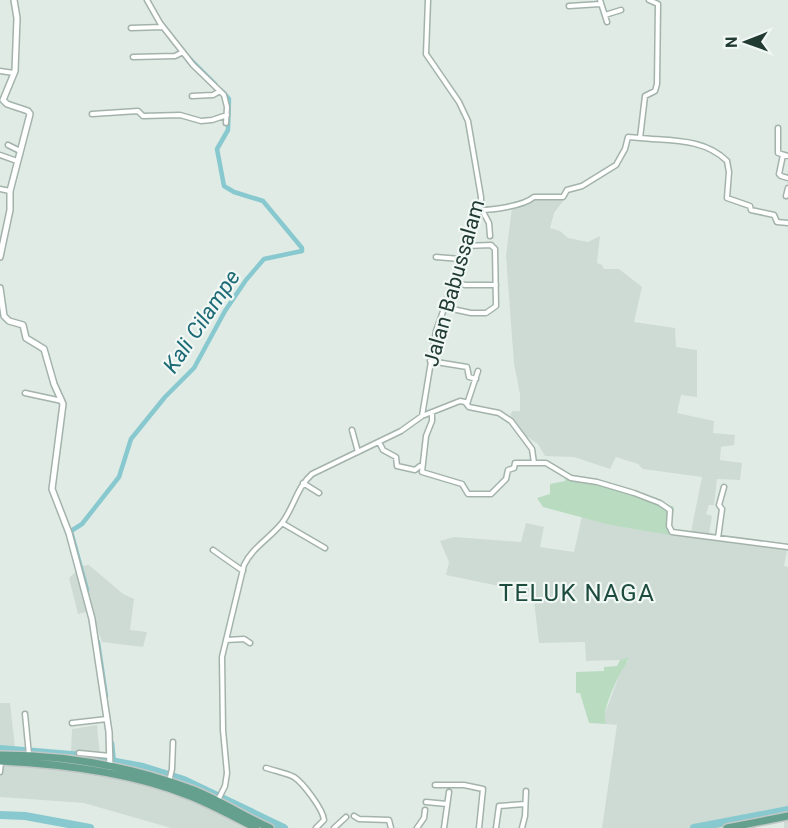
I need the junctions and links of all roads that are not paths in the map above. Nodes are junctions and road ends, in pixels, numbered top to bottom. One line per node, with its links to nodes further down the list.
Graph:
1 (14, 0): 15 (street)
2 (147, 0): 10 (street)
3 (428, 0): 33 (street, Jalan Babussalam)
4 (649, 0): 22 (street)
5 (600, 2): 6 (street); 8 (street)
6 (569, 6)
7 (621, 10): 8 (street)
8 (605, 15): 9 (street)
9 (608, 22)
10 (163, 27): 11 (street); 12 (street)
11 (131, 28)
12 (183, 52): 13 (street); 16 (street)
13 (133, 57)
14 (0, 71): 15 (street)
15 (14, 73): 24 (street)
16 (220, 91): 17 (street); 19 (street)
17 (192, 96)
18 (92, 114): 19 (street)
19 (227, 116): 20 (street)
20 (226, 123)
21 (778, 128): 26 (street)
22 (640, 138): 33 (street); 34 (street)
23 (8, 145): 24 (street)
24 (20, 151): 27 (street)
25 (0, 154): 27 (street)
26 (785, 155): 28 (street)
27 (17, 161): 31 (street)
28 (788, 178)
29 (788, 188): 32 (street)
30 (0, 189): 31 (street)
31 (10, 191): 36 (street)
32 (786, 196)
33 (480, 210): 35 (street); 37 (street, Jalan Babussalam)
34 (788, 222)
35 (490, 236)
36 (1, 242): 38 (street)
37 (465, 246): 40 (street, Jalan Babussalam); 42 (street)
38 (0, 257)
39 (436, 257): 40 (street)
40 (460, 259): 41 (street, Jalan Babussalam)
41 (453, 281): 42 (street); 44 (street, Jalan Babussalam)
42 (496, 285): 44 (street)
43 (0, 288): 49 (street)
44 (443, 307): 45 (street, Jalan Babussalam)
45 (430, 361): 47 (street); 52 (street, Jalan Babussalam)
46 (478, 371): 47 (street)
47 (476, 379): 50 (street)
48 (25, 393): 49 (street)
49 (63, 401): 70 (street)
50 (467, 404): 51 (street); 57 (street)
51 (432, 412): 52 (street); 57 (street)
52 (422, 416): 54 (street)
53 (352, 430): 55 (street)
54 (379, 442): 55 (street); 56 (street)
55 (358, 452): 58 (street)
56 (422, 455)
57 (534, 463): 62 (street)
58 (303, 483): 60 (street); 61 (street)
59 (724, 487): 62 (street)
60 (319, 493)
61 (282, 522): 63 (street); 66 (street)
62 (718, 538): 64 (street)
63 (325, 548)
64 (788, 548)
65 (213, 550): 66 (street)
66 (243, 571): 67 (street)
67 (226, 640): 68 (street); 86 (street)
68 (250, 643)
69 (25, 714): 74 (street)
70 (107, 719): 71 (street); 75 (street)
71 (72, 723)
72 (173, 742): 81 (street)
73 (0, 755): 74 (main road)
74 (29, 755): 76 (main road)
75 (110, 756): 76 (street); 78 (street)
76 (83, 757): 78 (main road)
77 (0, 761): 78 (main road); 80 (street)
78 (110, 768): 81 (main road); 86 (main road)
79 (266, 768): 95 (street)
80 (0, 772)
81 (170, 779): 86 (main road)
82 (435, 785): 100 (street)
83 (526, 791): 88 (street)
84 (449, 792): 87 (street)
85 (426, 802): 87 (street)
86 (217, 803): 93 (main road); 94 (main road)
87 (447, 804): 99 (street)
88 (525, 804): 101 (street); 102 (street)
89 (425, 810): 98 (street)
90 (354, 816): 97 (street)
91 (788, 816): 103 (main road)
92 (346, 817): 96 (street)
93 (256, 828)
94 (270, 828)
95 (316, 828)
96 (334, 828)
97 (391, 828)
98 (417, 828)
99 (444, 828)
100 (480, 828)
101 (496, 828)
102 (522, 828)
103 (727, 828)

